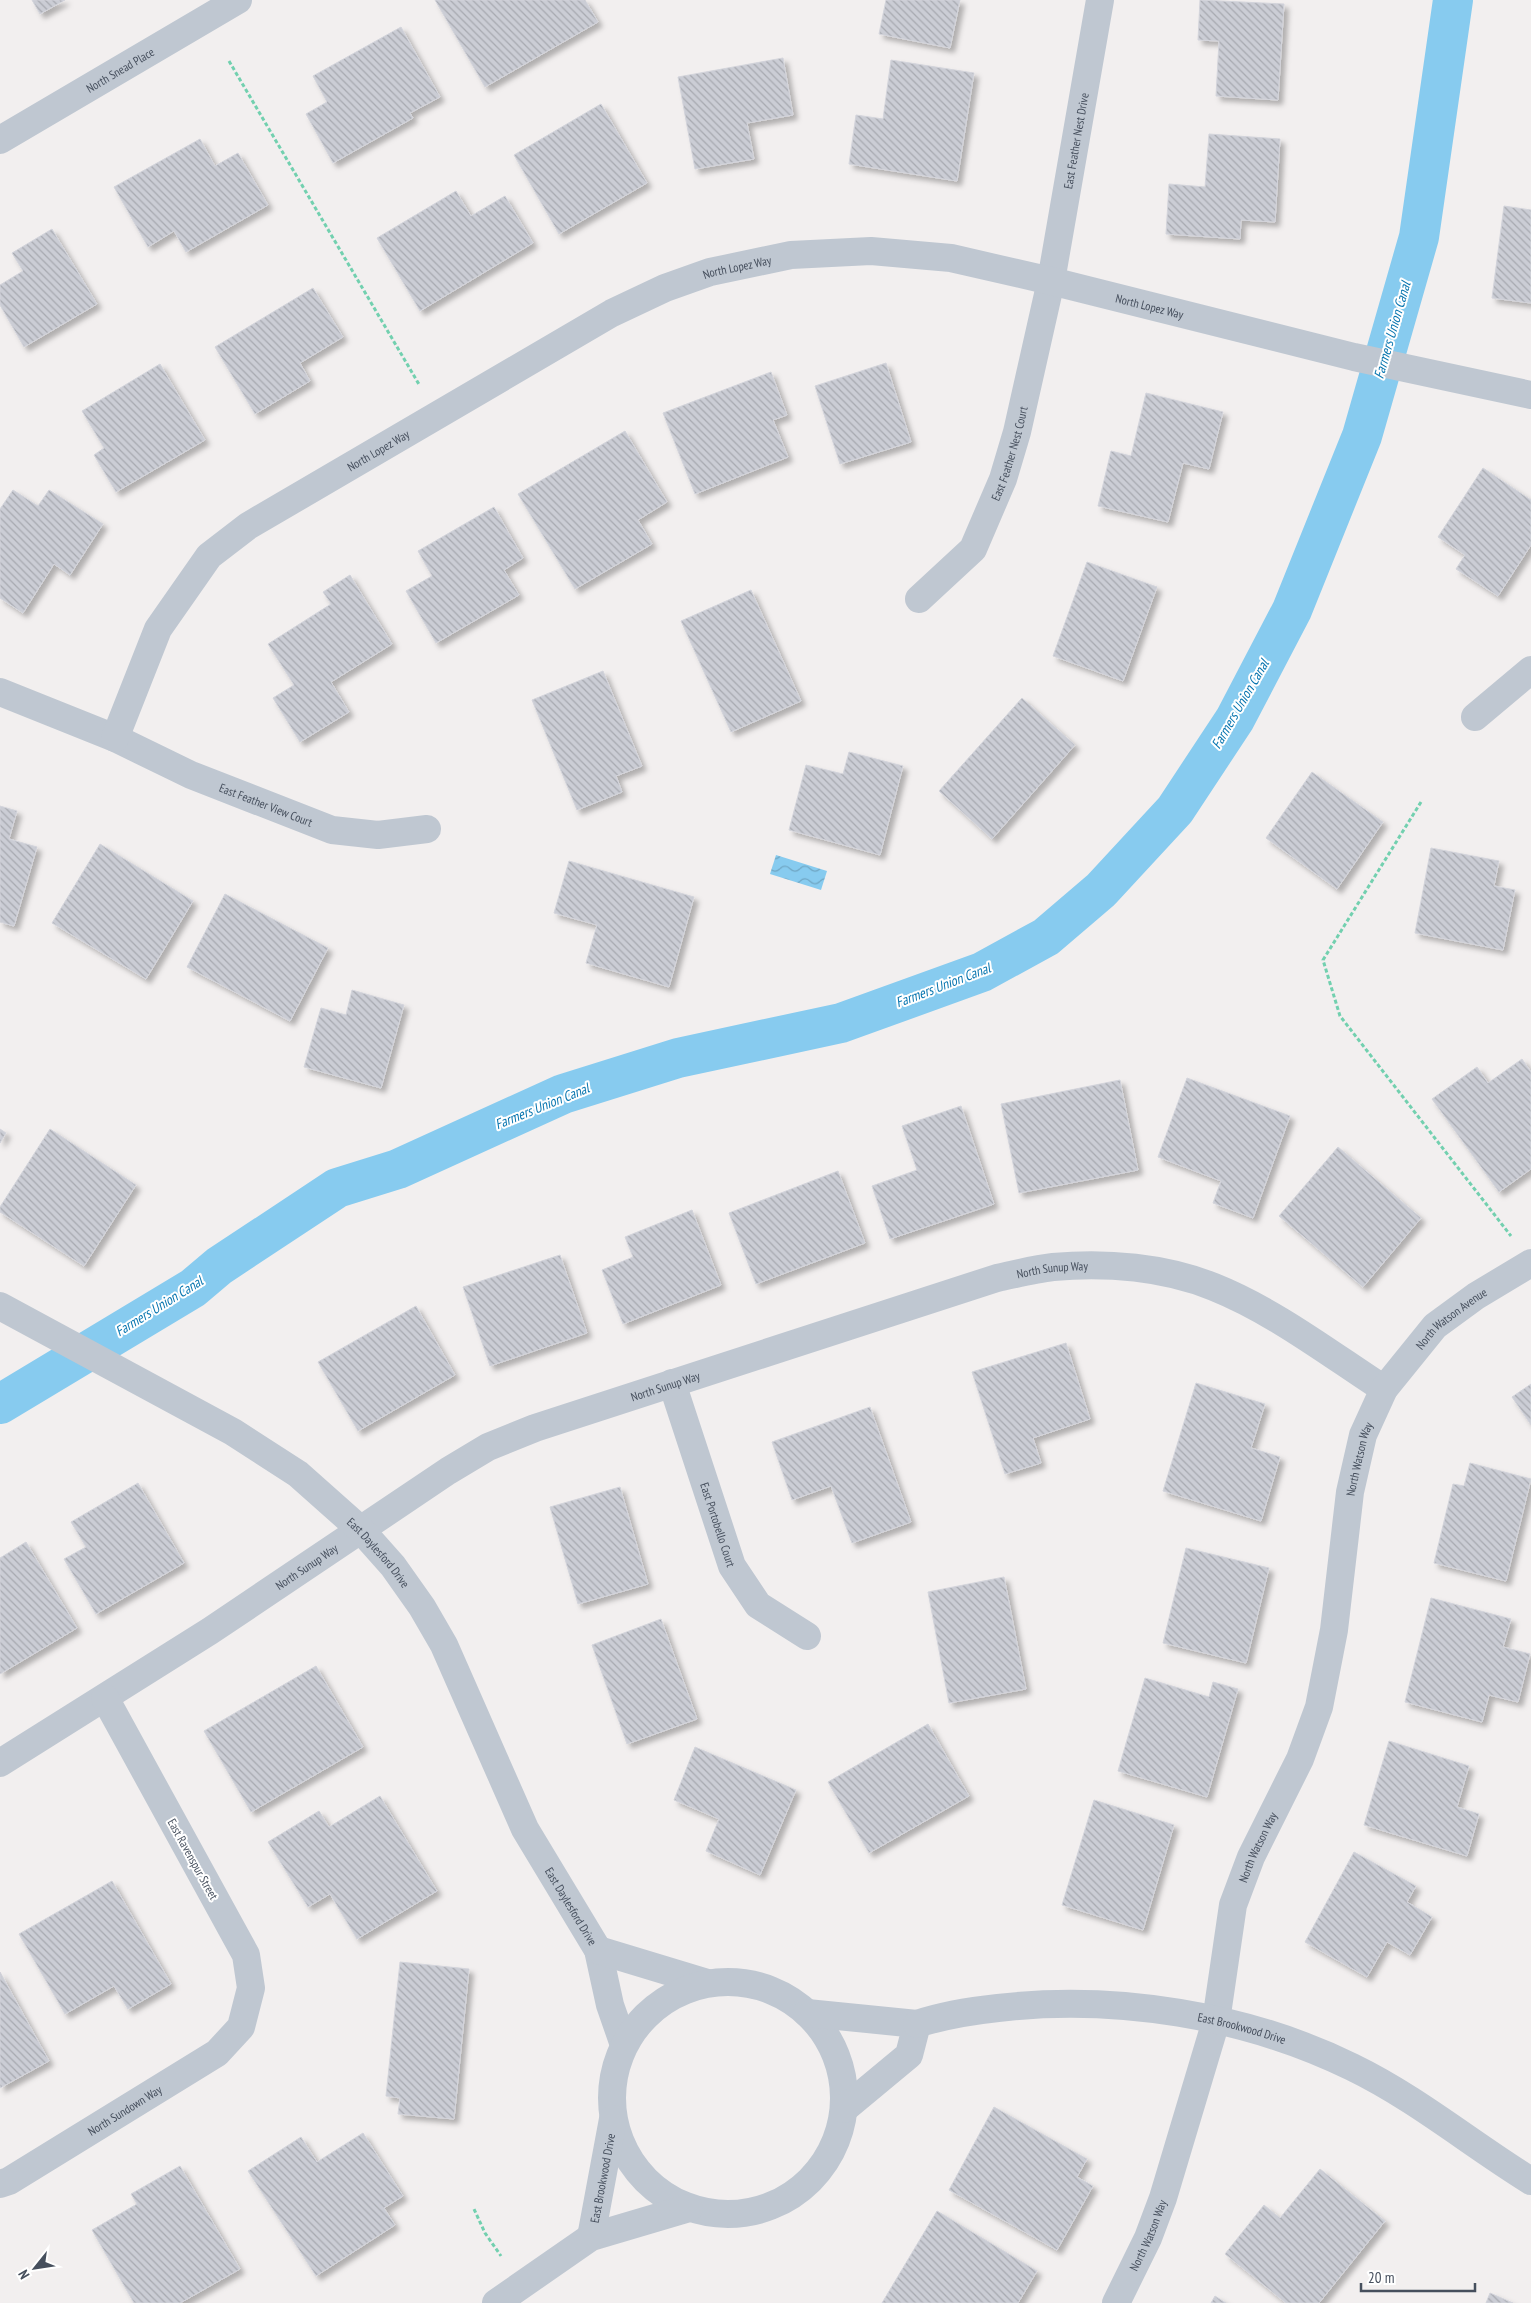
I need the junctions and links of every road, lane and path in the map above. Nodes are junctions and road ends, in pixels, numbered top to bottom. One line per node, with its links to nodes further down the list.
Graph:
1 (238, 0): 4 (street, North Snead Place)
2 (1100, 0): 5 (street, East Feather Nest Drive)
3 (229, 61): 6 (path)
4 (0, 140)
5 (1051, 281): 7 (street, North Lopez Way); 8 (street, East Feather Nest Court); 12 (street, North Lopez Way)
6 (420, 387)
7 (1531, 395)
8 (919, 599)
9 (1531, 670): 11 (street)
10 (0, 692): 12 (street, East Feather View Court)
11 (1475, 717)
12 (114, 738): 14 (street, East Feather View Court)
13 (1421, 802): 15 (path)
14 (427, 829)
15 (1512, 1236)
16 (1531, 1263): 19 (street, North Watson Avenue)
17 (0, 1306): 20 (street, East Daylesford Drive)
18 (672, 1383): 19 (street, North Sunup Way); 20 (street, North Sunup Way); 21 (street, East Portobello Court)
19 (1384, 1389): 27 (street, North Watson Way)
20 (361, 1530): 22 (street, North Sunup Way); 24 (street, East Daylesford Drive)
21 (808, 1636)
22 (105, 1698): 23 (street, North Sunup Way); 29 (street, East Ravenspur Street)
23 (0, 1763)
24 (598, 1950): 25 (street, East Daylesford Drive); 30 (street, East Daylesford Drive)
25 (707, 1983): 26 (street); 30 (street)
26 (807, 2013): 28 (street, East Brookwood Drive); 31 (street)
27 (1216, 2021): 28 (street, East Brookwood Drive); 33 (street, East Brookwood Drive); 40 (street, North Watson Way)
28 (916, 2024): 31 (street)
29 (241, 2027): 34 (street, North Sundown Way)
30 (624, 2045): 32 (street)
31 (844, 2109): 35 (street)
32 (613, 2119): 35 (street); 37 (street, East Brookwood Drive)
33 (1531, 2181)
34 (0, 2184)
35 (689, 2208): 37 (street, East Brookwood Drive)
36 (474, 2209): 38 (path)
37 (591, 2237): 39 (street, East Brookwood Drive)
38 (501, 2256)
39 (496, 2303)
40 (1116, 2303)

